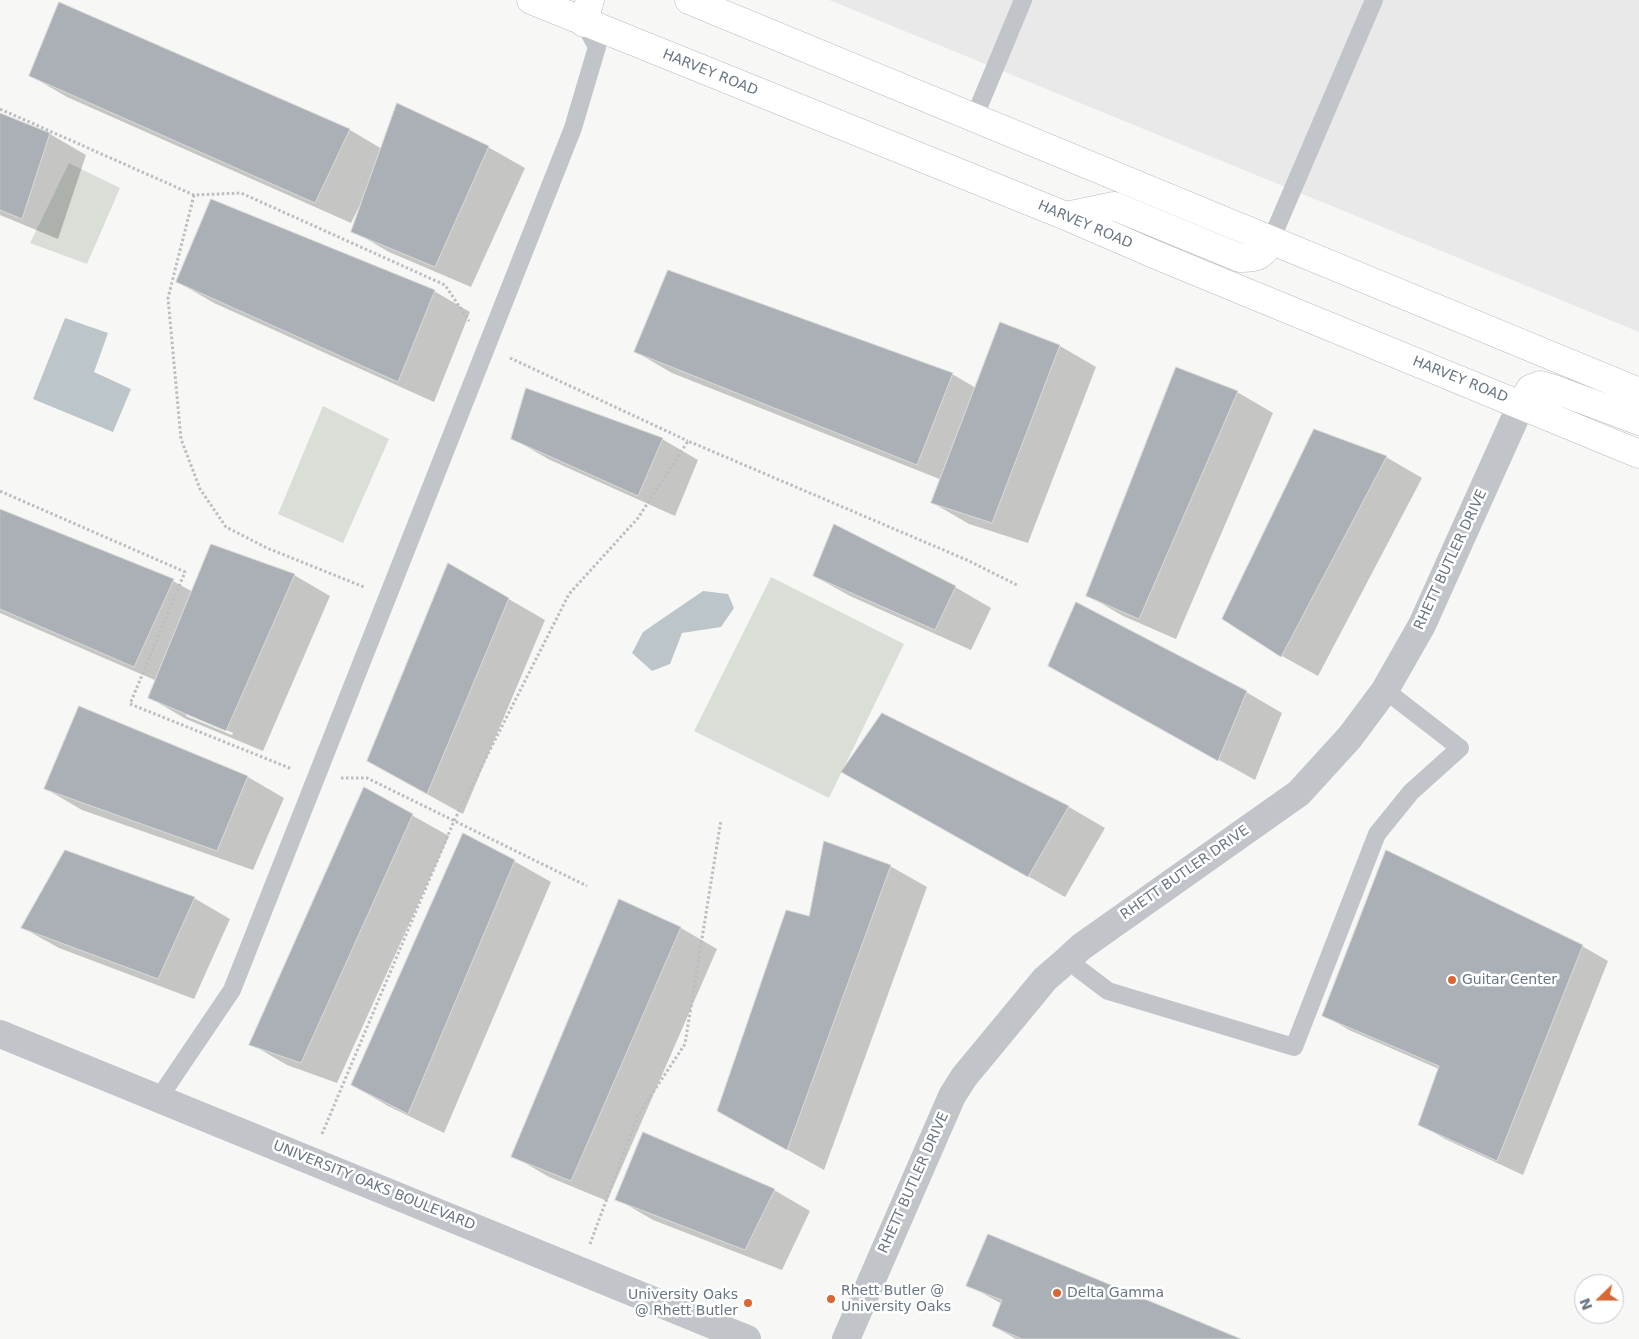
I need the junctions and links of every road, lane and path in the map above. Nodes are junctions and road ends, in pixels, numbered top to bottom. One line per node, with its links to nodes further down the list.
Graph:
1 (531, 0): 5 (main road, HARVEY ROAD)
2 (689, 0): 7 (main road)
3 (1022, 0): 7 (lane)
4 (1374, 0): 10 (lane)
5 (587, 11): 9 (main road, HARVEY ROAD); 11 (lane)
6 (0, 110): 8 (path)
7 (974, 118): 10 (main road)
8 (194, 194): 11 (path); 19 (path)
9 (1066, 216): 10 (main road); 13 (main road, HARVEY ROAD)
10 (1271, 240): 12 (main road)
11 (486, 347): 15 (path); 19 (lane)
12 (1639, 392)
13 (1521, 405): 14 (main road); 16 (main road, HARVEY ROAD); 20 (street, RHETT BUTLER DRIVE)
14 (1639, 421)
15 (688, 441): 18 (path); 23 (path)
16 (1639, 454)
17 (0, 491): 21 (path)
18 (1020, 586)
19 (387, 597): 21 (lane)
20 (1385, 690): 25 (street, RHETT BUTLER DRIVE); 25 (lane)
21 (316, 778): 23 (path); 27 (lane)
22 (721, 820): 29 (path)
23 (454, 821): 24 (path); 28 (path)
24 (587, 886)
25 (1066, 960): 31 (street, RHETT BUTLER DRIVE)
26 (0, 1034): 27 (street, UNIVERSITY OAKS BOULEVARD)
27 (159, 1098): 28 (street, UNIVERSITY OAKS BOULEVARD)
28 (311, 1160): 29 (street, UNIVERSITY OAKS BOULEVARD)
29 (580, 1270): 30 (street, UNIVERSITY OAKS BOULEVARD)
30 (747, 1339)
31 (846, 1339)

